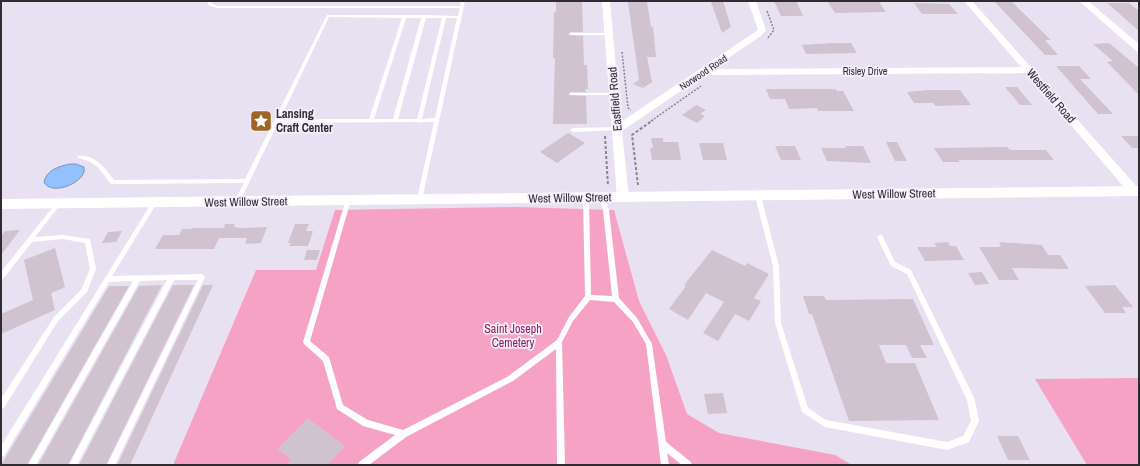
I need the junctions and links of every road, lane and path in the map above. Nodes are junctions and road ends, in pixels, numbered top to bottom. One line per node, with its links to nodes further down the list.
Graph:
1 (210, 1): 6 (lane)
2 (606, 1): 12 (street, Eastfield Road)
3 (752, 1): 16 (street, Norwood Road)
4 (968, 1): 15 (street, Westfield Road)
5 (1083, 1): 14 (street)
6 (462, 4): 10 (lane)
7 (404, 16): 8 (lane); 23 (lane); 24 (lane)
8 (424, 16): 9 (lane); 25 (lane)
9 (444, 17): 10 (lane); 21 (lane)
10 (459, 17): 22 (lane)
11 (572, 34): 12 (lane)
12 (609, 34): 19 (street, Eastfield Road)
13 (621, 47): 20 (path)
14 (1139, 49)
15 (1028, 70): 16 (street, Risley Drive); 31 (street, Westfield Road)
16 (702, 72): 26 (street, Norwood Road)
17 (703, 84): 30 (path)
18 (572, 94): 19 (lane)
19 (614, 94): 26 (street, Eastfield Road)
20 (631, 110)
21 (419, 120): 22 (lane); 25 (lane)
22 (437, 120): 35 (lane)
23 (277, 121): 24 (lane); 29 (lane)
24 (371, 121): 25 (lane)
25 (396, 121)
26 (618, 129): 27 (lane); 34 (street, Eastfield Road)
27 (573, 130)
28 (80, 157): 29 (lane)
29 (248, 181): 38 (lane)
30 (638, 187)
31 (1136, 191): 32 (street, West Willow Street)
32 (758, 196): 34 (street, West Willow Street); 42 (lane)
33 (602, 198): 34 (street, West Willow Street); 36 (street, West Willow Street); 49 (lane)
34 (623, 198)
35 (420, 199): 36 (street, West Willow Street); 37 (street, West Willow Street)
36 (586, 199): 48 (lane)
37 (348, 200): 38 (street, West Willow Street); 52 (lane)
38 (237, 202): 39 (street, West Willow Street)
39 (154, 203): 41 (street, West Willow Street); 47 (lane)
40 (1, 204): 41 (street, West Willow Street)
41 (58, 204): 43 (lane)
42 (880, 237)
43 (30, 240): 44 (lane); 51 (lane)
44 (1, 277)
45 (172, 277): 46 (lane); 56 (lane); 57 (lane)
46 (138, 278): 47 (lane); 55 (lane)
47 (108, 279): 54 (lane)
48 (588, 297): 49 (lane); 50 (lane)
49 (616, 299): 53 (lane)
50 (559, 342): 52 (lane); 59 (lane)
51 (1, 406)
52 (403, 434): 58 (lane)
53 (662, 444): 60 (lane); 61 (lane)
54 (1, 453)
55 (32, 465)
56 (73, 465)
57 (111, 465)
58 (362, 465)
59 (561, 465)
60 (665, 465)
61 (688, 465)

